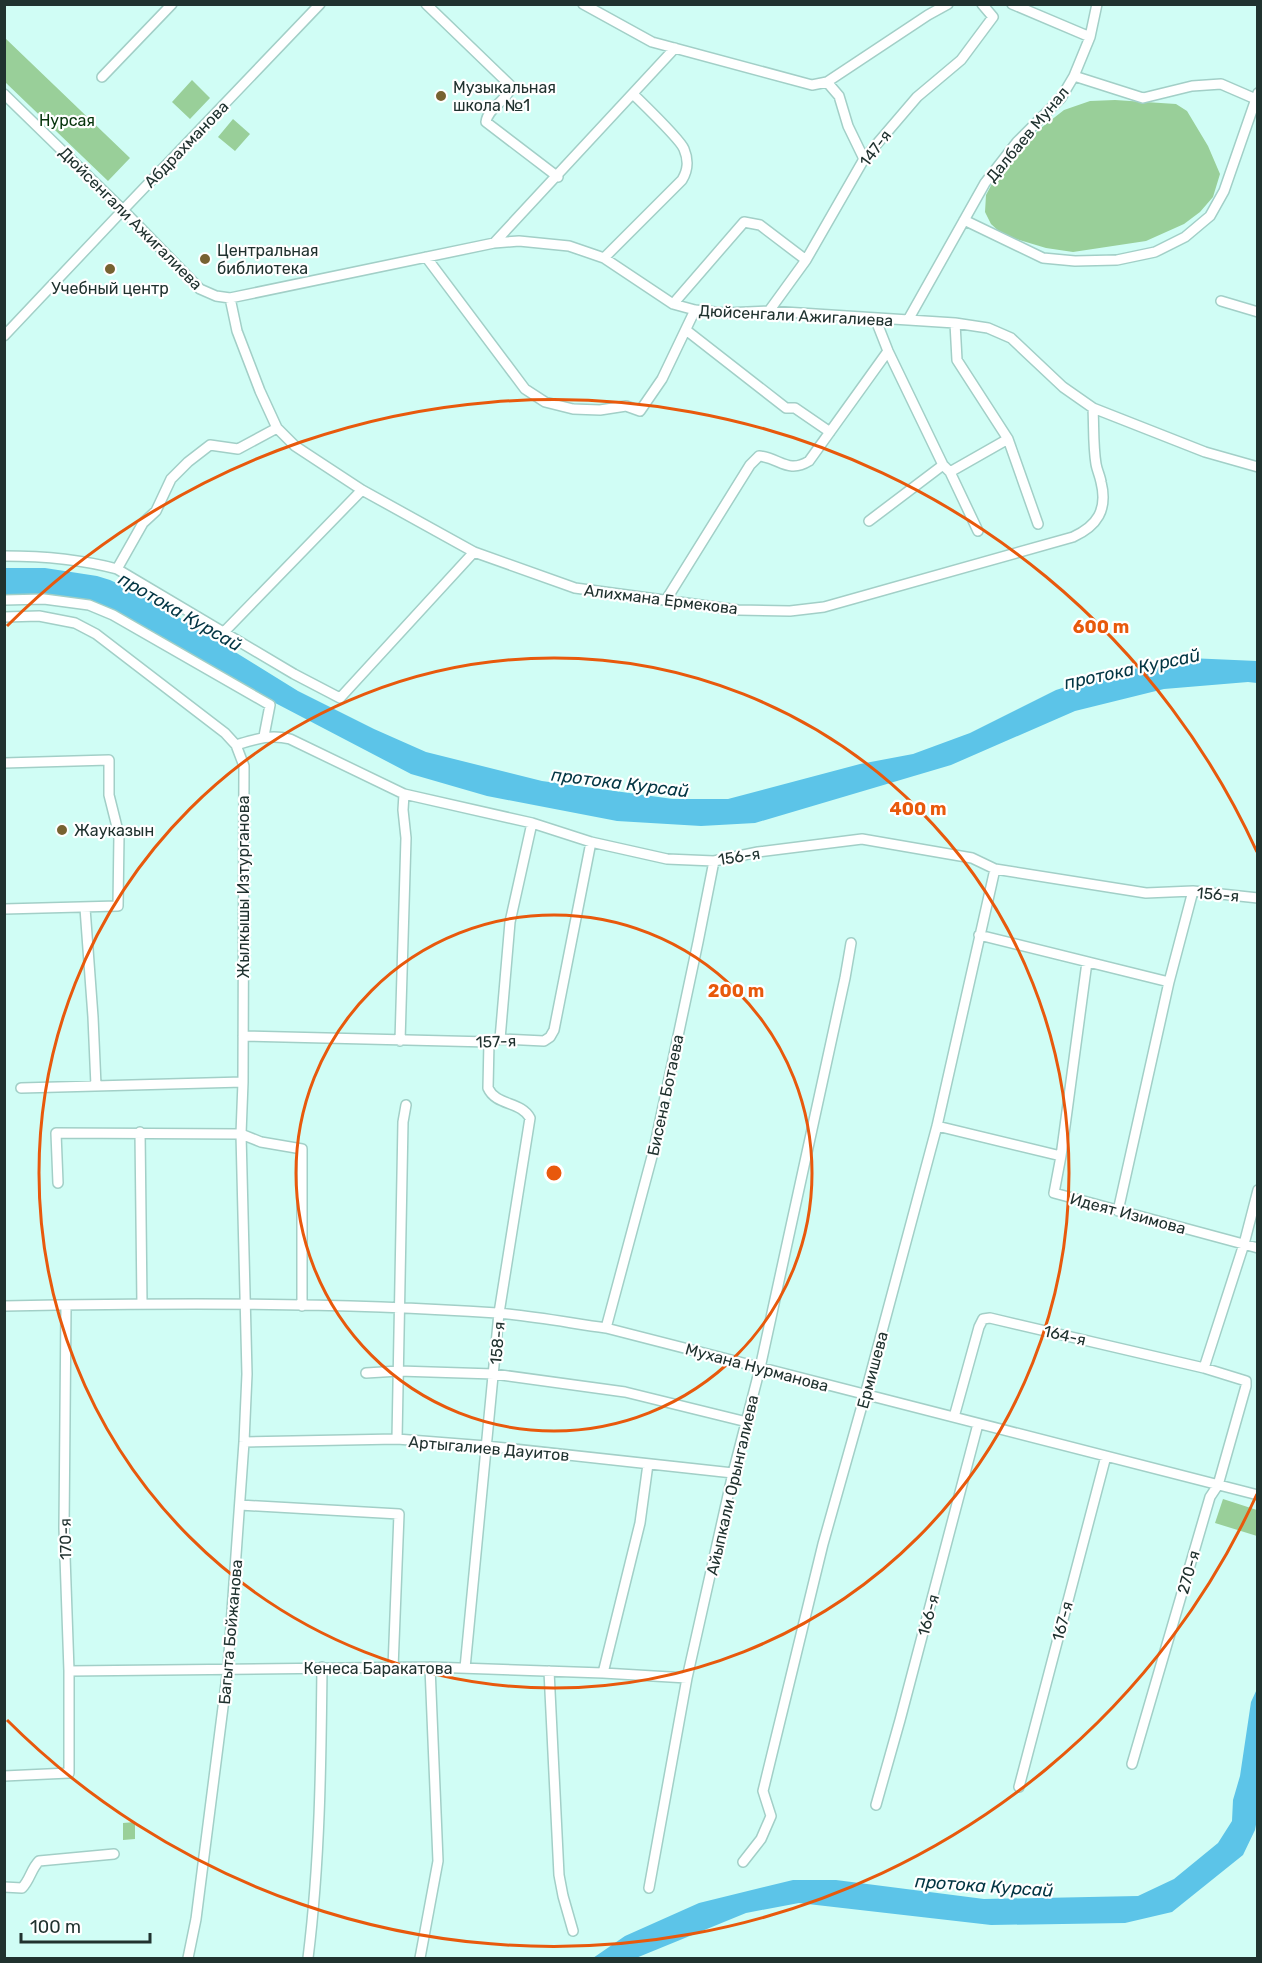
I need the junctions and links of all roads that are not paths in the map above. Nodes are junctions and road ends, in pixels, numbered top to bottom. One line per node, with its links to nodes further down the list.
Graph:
1 (172, 4): 12 (street)
2 (320, 4): 19 (street, Абдрахманова)
3 (426, 4): 18 (street)
4 (583, 4): 10 (street)
5 (948, 4): 13 (street)
6 (982, 4): 17 (street, 147-я)
7 (1012, 4): 9 (street)
8 (1097, 4): 9 (street, Далбаев Мунал)
9 (1090, 37): 11 (street, Далбаев Мунал)
10 (675, 48): 13 (street); 14 (street)
11 (1074, 76): 16 (street); 20 (street, Далбаев Мунал)
12 (102, 77)
13 (827, 82): 17 (street)
14 (633, 93): 18 (street); 23 (street)
15 (4, 94): 19 (street, Дюйсенгали Ажигалиева)
16 (1257, 98): 20 (street)
17 (864, 159): 24 (street, 147-я)
18 (558, 177): 21 (street)
19 (123, 210): 25 (street, Дюйсенгали Ажигалиева); 35 (street, Абдрахманова)
20 (964, 220): 32 (street, Далбаев Мунал)
21 (494, 243): 22 (street, Дюйсенгали Ажигалиева); 23 (street, Дюйсенгали Ажигалиева)
22 (426, 257): 25 (street, Дюйсенгали Ажигалиева); 34 (street)
23 (604, 258): 27 (street, Дюйсенгали Ажигалиева)
24 (806, 260): 27 (street); 29 (street, 147-я)
25 (230, 298): 38 (street, Алихмана Ермекова)
26 (1221, 302): 30 (street)
27 (673, 304): 28 (street, Дюйсенгали Ажигалиева)
28 (695, 310): 29 (street, Дюйсенгали Ажигалиева); 34 (street)
29 (769, 311): 31 (street, Дюйсенгали Ажигалиева)
30 (1257, 312)
31 (875, 318): 32 (street, Дюйсенгали Ажигалиева); 36 (street)
32 (908, 320): 33 (street, Дюйсенгали Ажигалиева)
33 (955, 323): 37 (street, Дюйсенгали Ажигалиева); 40 (street)
34 (686, 330): 39 (street)
35 (4, 336)
36 (888, 351): 39 (street); 42 (street)
37 (1093, 408): 41 (street, Дюйсенгали Ажигалиева); 51 (street, Алихмана Ермекова)
38 (277, 428): 43 (street, Алихмана Ермекова); 49 (street)
39 (830, 432): 51 (street)
40 (1008, 439): 42 (street); 45 (street)
41 (1257, 467)
42 (946, 468): 44 (street); 46 (street)
43 (362, 490): 47 (street, Алихмана Ермекова); 53 (street)
44 (869, 521)
45 (1038, 524)
46 (978, 531)
47 (474, 552): 51 (street, Алихмана Ермекова); 53 (street)
48 (4, 556): 49 (street)
49 (117, 569): 53 (street)
50 (4, 600): 54 (street)
51 (666, 600)
52 (4, 617): 55 (street)
53 (224, 632)
54 (264, 736): 55 (street, 156-я); 57 (street, 156-я)
55 (236, 745): 70 (street, Жылкышы Изтурганова)
56 (4, 763): 64 (street)
57 (404, 794): 58 (street, 156-я); 72 (street)
58 (532, 824): 59 (street, 156-я); 71 (street)
59 (591, 842): 60 (street, 156-я); 71 (street, 157-я)
60 (714, 861): 61 (street, 156-я); 94 (street, Бисена Ботаева)
61 (995, 869): 62 (street, 156-я); 66 (street, Ермишева)
62 (1193, 891): 63 (street, 156-я); 69 (street)
63 (1257, 898)
64 (85, 908): 65 (street); 75 (street)
65 (4, 909)
66 (979, 936): 68 (street); 78 (street, Ермишева)
67 (851, 943): 95 (street, Айыпкали Орынгалиева)
68 (1087, 962): 69 (street); 81 (street)
69 (1169, 982): 84 (street)
70 (243, 1036): 72 (street, 157-я); 74 (street, Жылкышы Изтурганова)
71 (500, 1039): 73 (street, 157-я)
72 (400, 1041): 73 (street, 157-я)
73 (489, 1042): 93 (street, 158-я)
74 (243, 1082): 75 (street); 80 (street, Жылкышы Изтурганова)
75 (96, 1086): 76 (street)
76 (21, 1088)
77 (406, 1105): 92 (street)
78 (937, 1126): 81 (street); 101 (street, Ермишева)
79 (140, 1132): 80 (street); 82 (street); 87 (street)
80 (241, 1134): 88 (street, Жылкышы Изтурганова); 91 (street)
81 (1061, 1156): 84 (street, Идеят Изимова)
82 (58, 1183)
83 (1257, 1190): 85 (street)
84 (1118, 1211): 85 (street, Идеят Изимова)
85 (1244, 1244): 86 (street, Идеят Изимова); 96 (street)
86 (1257, 1248)
87 (142, 1304): 88 (street, Мухана Нурманова); 89 (street, Мухана Нурманова)
88 (246, 1304): 91 (street, Мухана Нурманова); 106 (street, Багыта Бойжанова)
89 (66, 1305): 90 (street, Мухана Нурманова); 119 (street, 170-я)
90 (4, 1306)
91 (302, 1306): 92 (street, Мухана Нурманова)
92 (400, 1309): 93 (street, Мухана Нурманова); 97 (street)
93 (499, 1313): 94 (street, Мухана Нурманова); 99 (street, 158-я)
94 (606, 1328): 95 (street, Мухана Нурманова)
95 (760, 1368): 101 (street, Мухана Нурманова); 103 (street, Айыпкали Орынгалиева)
96 (1204, 1368): 100 (street, 164-я); 102 (street, 164-я)
97 (399, 1371): 98 (street); 99 (street); 105 (street)
98 (366, 1373)
99 (494, 1374): 103 (street); 107 (street, 158-я)
100 (1246, 1381): 111 (street, 270-я)
101 (865, 1395): 102 (street, Мухана Нурманова); 128 (street, Ермишева)
102 (954, 1417): 104 (street, Мухана Нурманова)
103 (747, 1422): 110 (street, Айыпкали Орынгалиева)
104 (978, 1424): 108 (street, Мухана Нурманова); 126 (street, 166-я)
105 (397, 1439): 106 (street, Артыгалиев Дауитов); 107 (street, Артыгалиев Дауитов)
106 (244, 1442): 113 (street, Багыта Бойжанова)
107 (486, 1446): 109 (street, Артыгалиев Дауитов); 118 (street, 158-я)
108 (1106, 1456): 111 (street, Мухана Нурманова); 125 (street, 167-я)
109 (648, 1464): 110 (street, Артыгалиев Дауитов); 121 (street)
110 (734, 1473): 122 (street, Айыпкали Орынгалиева)
111 (1218, 1485): 112 (street, Мухана Нурманова); 123 (street, 270-я)
112 (1257, 1495)
113 (240, 1505): 116 (street, Багыта Бойжанова); 117 (street)
114 (322, 1667): 116 (street, Кенеса Баракатова); 117 (street, Кенеса Баракатова); 133 (street)
115 (430, 1667): 117 (street, Кенеса Баракатова); 118 (street, Кенеса Баракатова); 134 (street)
116 (228, 1668): 119 (street, Кенеса Баракатова); 132 (street, Багыта Бойжанова)
117 (393, 1668)
118 (465, 1668): 120 (street, Кенеса Баракатова)
119 (69, 1671): 124 (street, 170-я)
120 (549, 1671): 121 (street, Кенеса Баракатова); 131 (street)
121 (603, 1673): 122 (street, Кенеса Баракатова)
122 (687, 1678): 130 (street, Айыпкали Орынгалиева)
123 (1132, 1764)
124 (4, 1776)
125 (1019, 1787)
126 (876, 1805)
127 (114, 1854): 129 (street)
128 (743, 1862)
129 (4, 1887)
130 (649, 1888)
131 (573, 1931)
132 (188, 1959)
133 (308, 1959)
134 (420, 1959)

